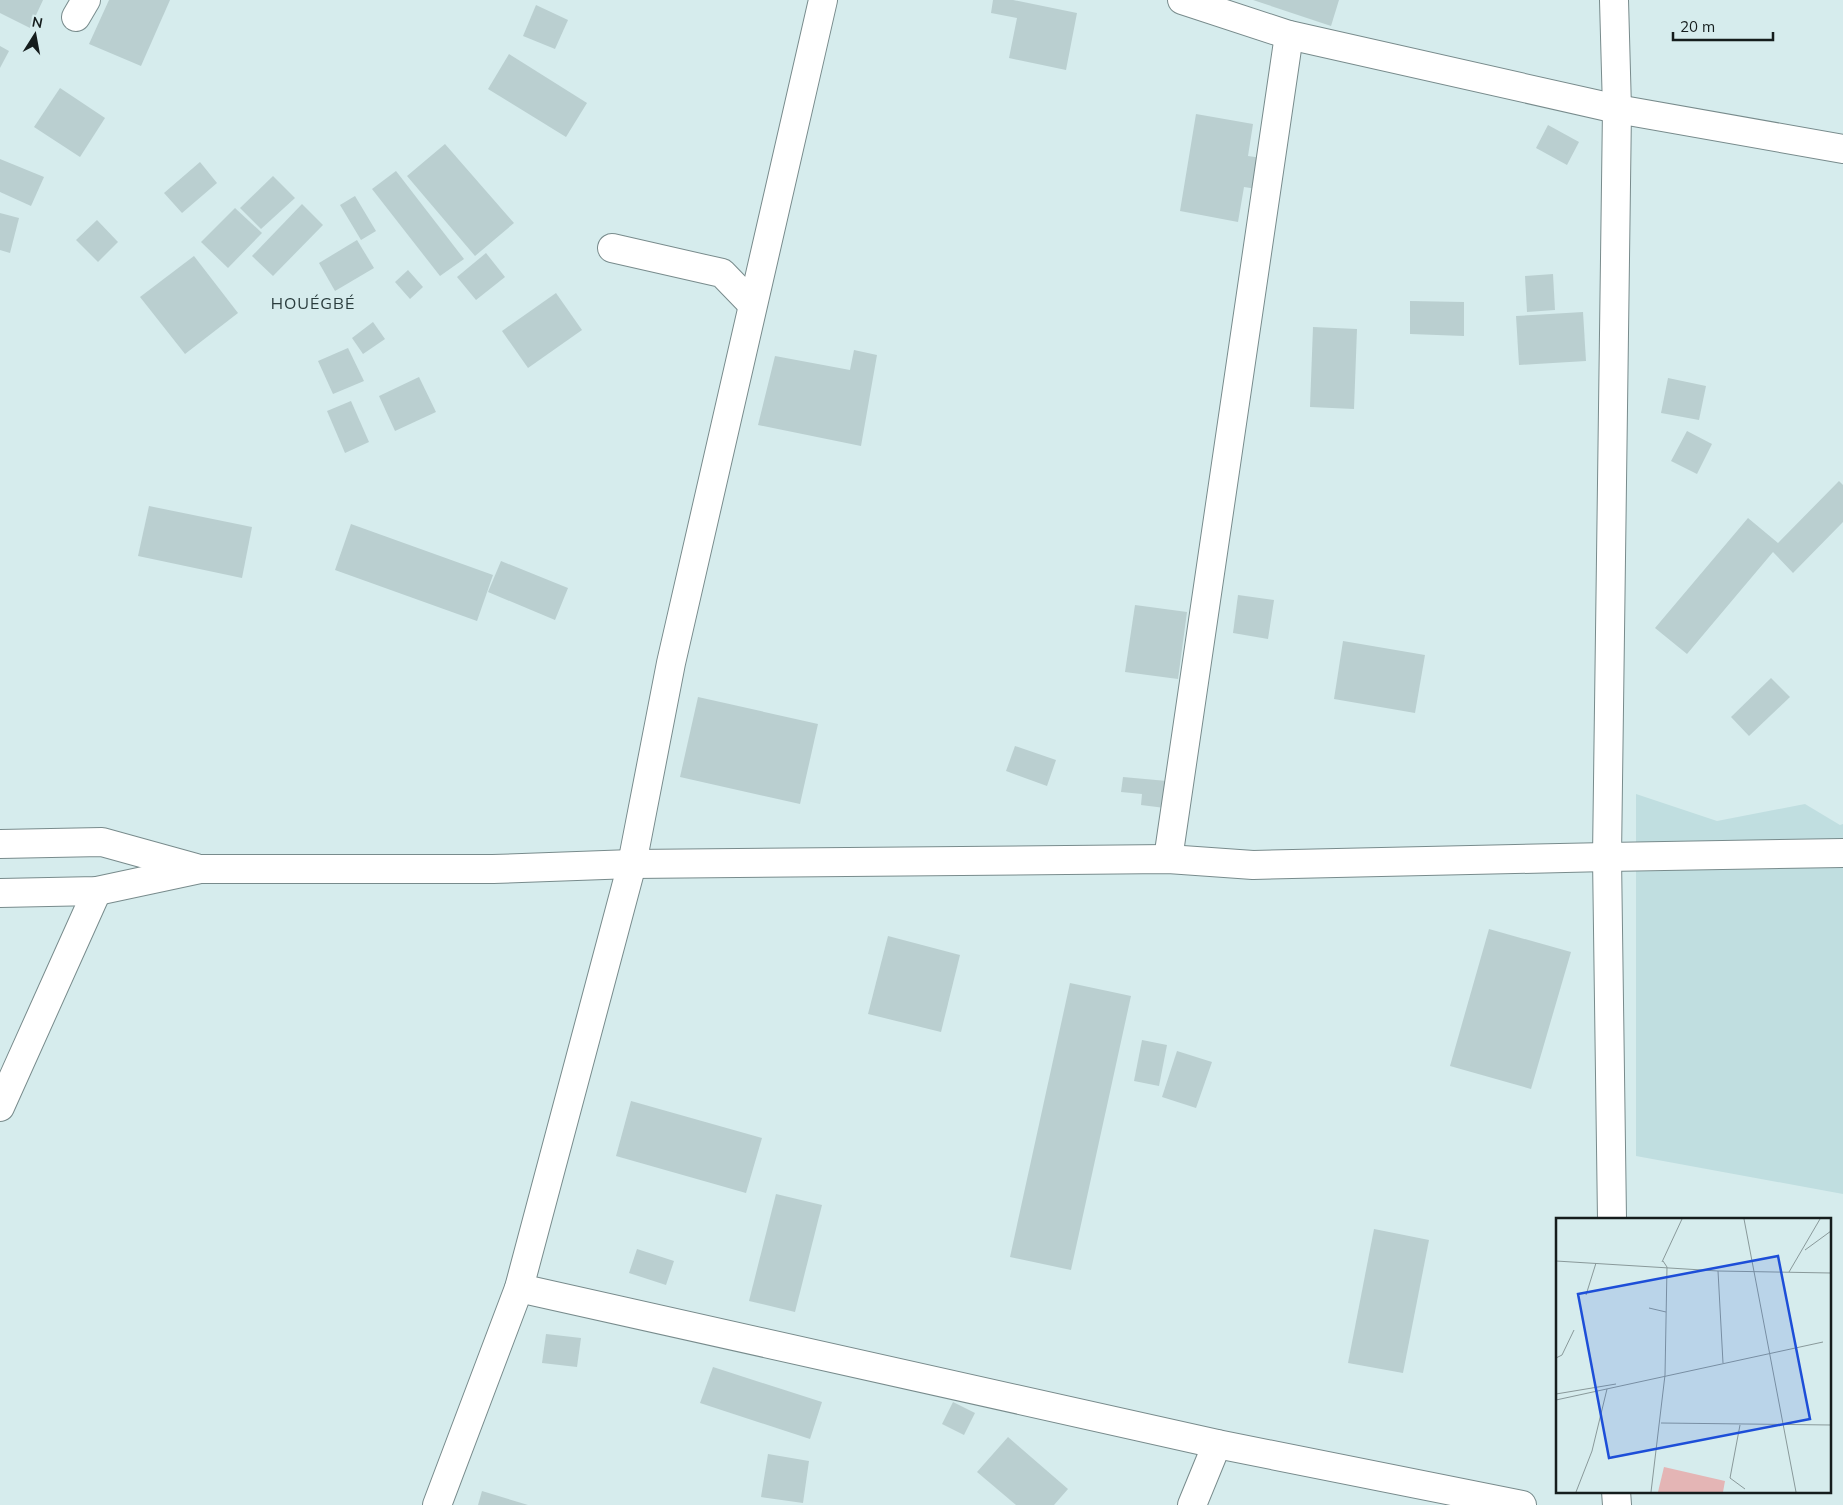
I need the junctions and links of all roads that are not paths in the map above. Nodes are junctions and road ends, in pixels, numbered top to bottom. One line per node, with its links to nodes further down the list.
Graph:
1 (823, 0): 8 (street)
2 (1182, 0): 4 (street)
3 (1614, 0): 5 (street)
4 (1289, 35): 5 (street); 14 (street)
5 (1617, 109): 6 (street); 13 (street)
6 (1843, 149)
7 (612, 248): 9 (street)
8 (763, 256): 9 (street); 10 (street)
9 (722, 273): 10 (street)
10 (752, 304): 15 (street)
11 (0, 844): 16 (street)
12 (1843, 853): 13 (street)
13 (1607, 857): 14 (street); 20 (street)
14 (1168, 859): 15 (street)
15 (632, 864): 16 (street); 21 (street)
16 (200, 869): 17 (street)
17 (97, 891): 18 (street); 19 (street)
18 (0, 893)
19 (0, 1107)
20 (1612, 1218)
21 (520, 1288): 22 (street); 24 (street)
22 (1218, 1444): 25 (street); 26 (street)
23 (1616, 1492): 27 (street)
24 (438, 1505)
25 (1192, 1505)
26 (1522, 1505)
27 (1617, 1505)

